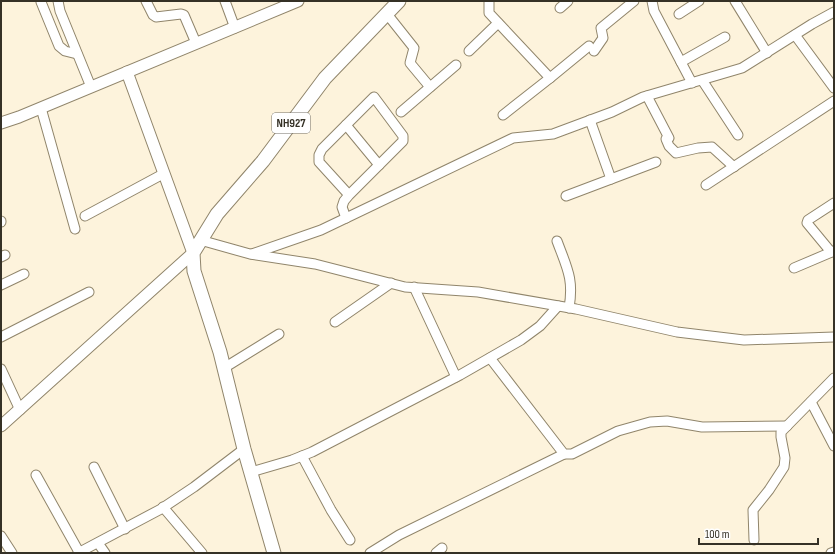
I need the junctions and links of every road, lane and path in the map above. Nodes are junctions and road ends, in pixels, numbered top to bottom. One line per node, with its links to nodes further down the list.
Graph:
1 (58, 1): 24 (street)
2 (146, 1): 21 (street)
3 (225, 1): 18 (street)
4 (298, 1): 18 (main road)
5 (399, 1): 15 (highway, NH927)
6 (489, 1): 17 (street)
7 (568, 1): 13 (street)
8 (634, 1): 28 (street)
9 (652, 1): 25 (street)
10 (700, 1): 16 (street)
11 (734, 1): 23 (street)
12 (41, 2): 24 (street)
13 (560, 8)
14 (834, 12): 19 (street)
15 (387, 14): 32 (street); 55 (highway, NH927)
16 (679, 14)
17 (498, 23): 22 (street); 28 (street)
18 (234, 28): 21 (main road)
19 (795, 35): 23 (street); 33 (street)
20 (725, 37): 25 (street)
21 (196, 43): 27 (main road)
22 (469, 50)
23 (767, 53): 29 (street)
24 (77, 54): 31 (street)
25 (681, 62): 30 (street)
26 (456, 65): 32 (street)
27 (127, 72): 31 (main road); 46 (main road)
28 (550, 78): 38 (street)
29 (702, 80): 30 (street); 42 (street)
30 (692, 83): 34 (street)
31 (91, 87): 36 (main road)
32 (430, 87): 37 (street)
33 (834, 88)
34 (647, 96): 39 (street); 45 (street)
35 (834, 101): 45 (street)
36 (41, 108): 40 (main road); 54 (street)
37 (401, 112)
38 (503, 114)
39 (590, 120): 47 (street); 53 (street)
40 (1, 122)
41 (346, 125): 44 (street); 44 (street); 49 (street)
42 (738, 135)
43 (656, 162): 47 (street)
44 (379, 165): 49 (street)
45 (734, 167): 48 (street)
46 (163, 174): 52 (street); 58 (main road)
47 (611, 179): 50 (street)
48 (706, 185)
49 (349, 195): 53 (street)
50 (566, 196)
51 (834, 203): 57 (street)
52 (85, 216)
53 (346, 218): 59 (street)
54 (75, 229)
55 (200, 240): 58 (highway, NH927); 59 (street)
56 (557, 241): 67 (street)
57 (832, 251): 60 (street)
58 (193, 253): 73 (highway); 78 (main road)
59 (250, 254): 62 (street)
60 (794, 268)
61 (24, 274): 63 (street)
62 (391, 283): 64 (street); 68 (street)
63 (1, 285)
64 (414, 287): 66 (street); 75 (street)
65 (89, 292): 70 (street)
66 (558, 306): 67 (street); 72 (street)
67 (569, 308): 71 (street)
68 (335, 322)
69 (279, 334): 73 (street)
70 (1, 337)
71 (834, 337)
72 (490, 358): 75 (street); 83 (street)
73 (224, 368): 82 (highway)
74 (1, 369): 78 (street)
75 (456, 377): 84 (street)
76 (834, 378): 77 (street)
77 (811, 402): 80 (street); 81 (street)
78 (20, 410): 79 (main road)
79 (1, 426)
80 (787, 426): 83 (street); 92 (street)
81 (834, 446)
82 (244, 449): 86 (highway); 88 (street)
83 (564, 454): 100 (street)
84 (302, 456): 86 (street); 91 (street)
85 (94, 467): 89 (street)
86 (251, 472): 99 (highway)
87 (36, 475): 96 (street)
88 (163, 508): 89 (street); 98 (street)
89 (126, 529): 93 (street)
90 (1, 536): 95 (street)
91 (350, 540)
92 (754, 540)
93 (98, 543): 96 (street); 97 (street)
94 (834, 552): 101 (street)
95 (12, 553)
96 (79, 553)
97 (105, 553)
98 (202, 553)
99 (274, 553)
100 (370, 553)
101 (831, 553)

